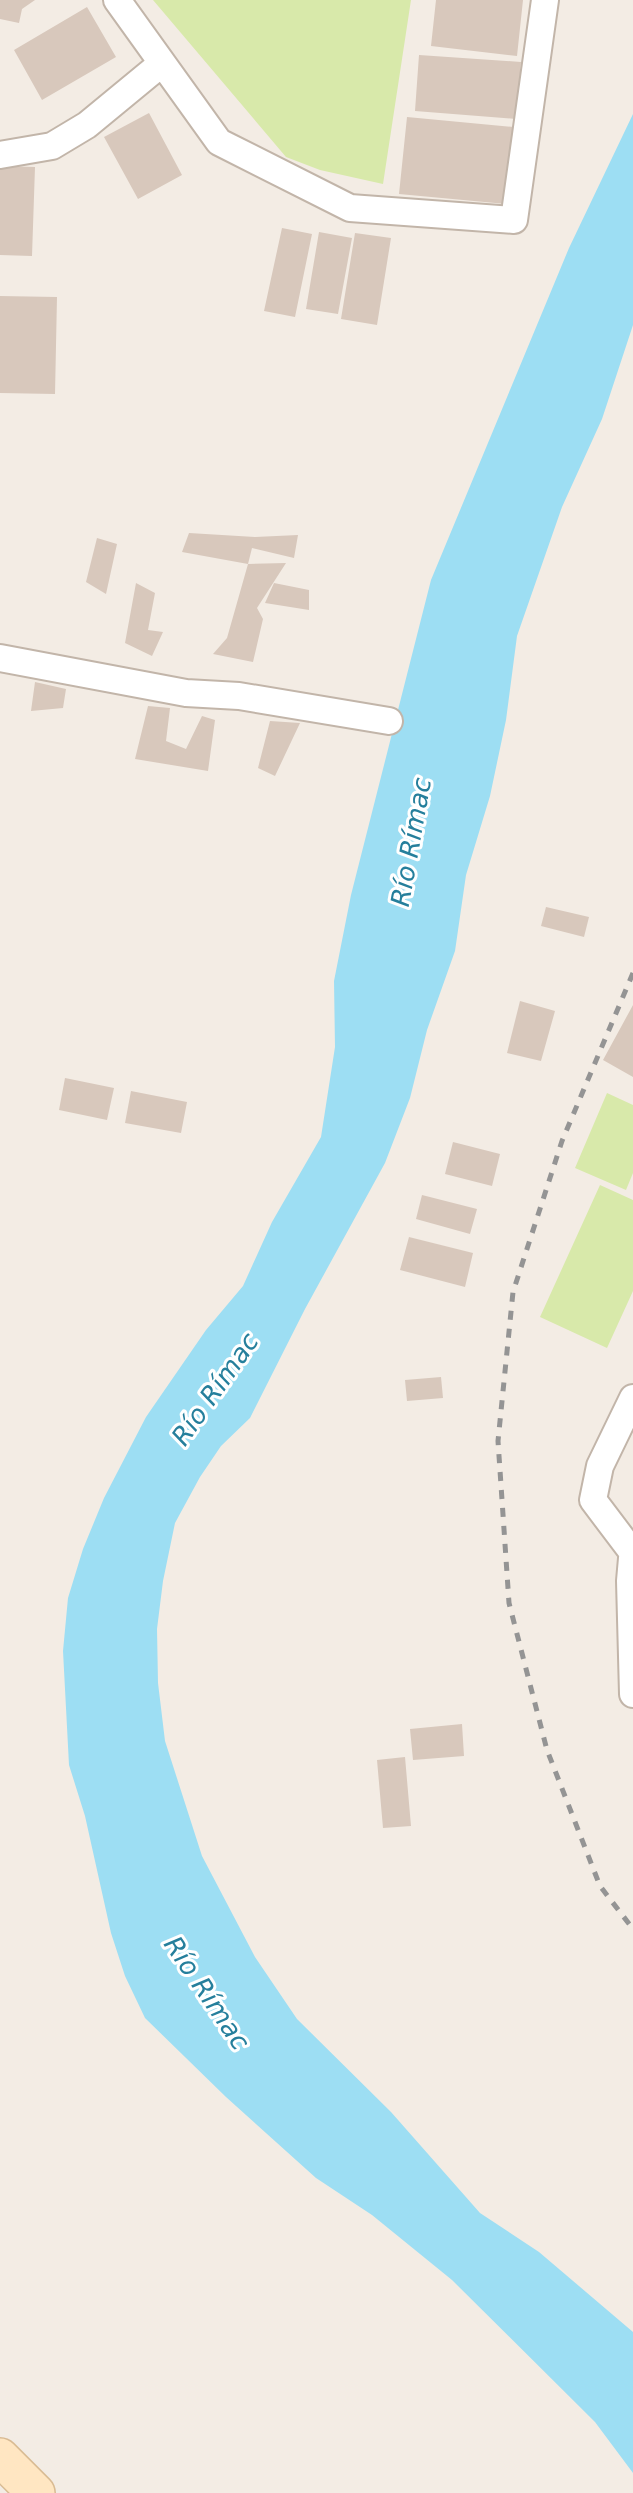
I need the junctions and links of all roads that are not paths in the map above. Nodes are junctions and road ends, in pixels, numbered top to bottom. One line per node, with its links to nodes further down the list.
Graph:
1 (117, 0): 3 (street)
2 (545, 0): 3 (street)
3 (161, 64): 4 (street)
4 (0, 155)
5 (0, 658): 6 (street)
6 (389, 721)
7 (633, 1398): 8 (street)
8 (632, 1548): 9 (street)
9 (633, 1694)
10 (0, 2457): 11 (street)
11 (36, 2493)

